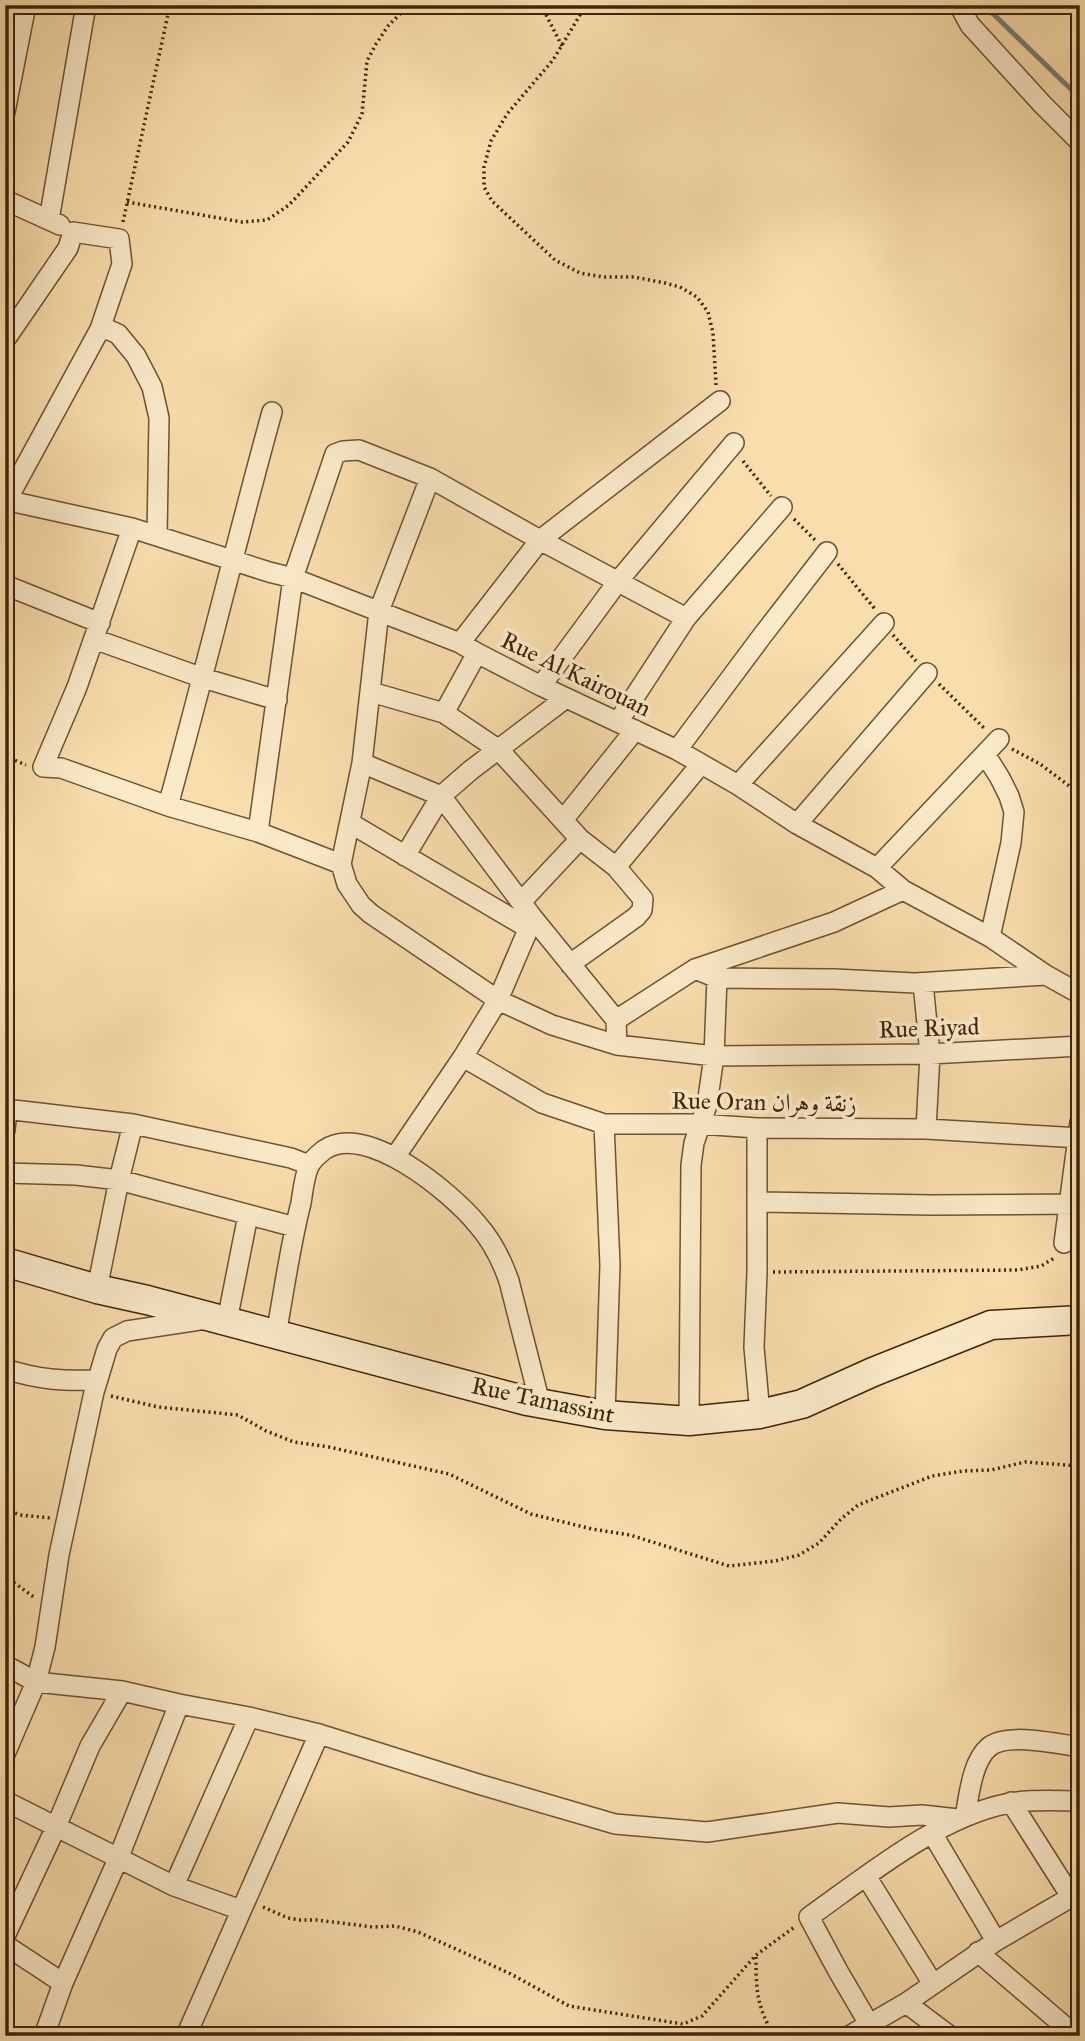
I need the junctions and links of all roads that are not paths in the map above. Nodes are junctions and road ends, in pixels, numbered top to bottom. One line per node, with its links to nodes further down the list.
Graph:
1 (26, 5): 4 (street)
2 (86, 5): 7 (street)
3 (959, 5): 5 (street)
4 (5, 112)
5 (1080, 142)
6 (5, 200): 7 (street)
7 (50, 220): 8 (street)
8 (73, 232): 9 (street); 10 (street)
9 (100, 329): 15 (street); 18 (street)
10 (5, 340)
11 (720, 401): 19 (street)
12 (272, 412): 21 (street)
13 (734, 443): 23 (street)
14 (430, 478): 19 (street); 22 (street); 25 (street)
15 (6, 500): 17 (street, Rue Al Kairouan)
16 (782, 507): 26 (street)
17 (132, 528): 18 (street, Rue Al Kairouan); 28 (street)
18 (157, 536): 21 (street, Rue Al Kairouan)
19 (540, 540): 23 (street); 29 (street)
20 (827, 552): 40 (street)
21 (231, 560): 22 (street, Rue Al Kairouan); 31 (street)
22 (293, 578): 25 (street, Rue Al Kairouan); 35 (street)
23 (619, 580): 26 (street); 32 (street)
24 (5, 585): 28 (street)
25 (379, 611): 29 (street, Rue Al Kairouan); 33 (street)
26 (686, 618): 37 (street)
27 (884, 623): 44 (street)
28 (97, 631): 31 (street); 46 (street)
29 (469, 648): 32 (street, Rue Al Kairouan); 36 (street)
30 (927, 673): 49 (street)
31 (203, 678): 35 (street); 46 (street)
32 (541, 686): 34 (street, Rue Al Kairouan)
33 (371, 692): 36 (street); 42 (street)
34 (566, 698): 37 (street, Rue Al Kairouan); 39 (street)
35 (277, 700): 50 (street)
36 (444, 713): 39 (street)
37 (626, 726): 40 (street, Rue Al Kairouan); 47 (street)
38 (999, 739): 41 (street)
39 (499, 750): 45 (street); 47 (street)
40 (677, 750): 43 (street, Rue Al Kairouan)
41 (985, 754): 55 (street); 58 (street)
42 (362, 763): 45 (street); 48 (street)
43 (701, 764): 44 (street, Rue Al Kairouan); 54 (street)
44 (738, 785): 49 (street, Rue Al Kairouan)
45 (441, 796): 52 (street); 57 (street)
46 (168, 806): 50 (street)
47 (563, 820): 51 (street)
48 (350, 823): 52 (street); 53 (street)
49 (797, 824): 55 (street, Rue Al Kairouan)
50 (258, 832): 53 (street)
51 (580, 839): 54 (street); 57 (street)
52 (405, 856): 57 (street)
53 (341, 864): 65 (street, Rue Riyad)
54 (616, 867): 59 (street)
55 (877, 868): 56 (street, Rue Al Kairouan)
56 (903, 890): 58 (street, Rue Al Kairouan); 60 (street)
57 (527, 916): 59 (street); 65 (street)
58 (990, 937): 61 (street, Rue Al Kairouan)
59 (570, 964): 66 (street)
60 (695, 969): 62 (street); 66 (street)
61 (1046, 975): 63 (street); 64 (street, Rue Al Kairouan)
62 (718, 978): 63 (street); 70 (street)
63 (923, 983): 69 (street)
64 (1080, 994)
65 (498, 1000): 67 (street, Rue Riyad); 71 (street)
66 (615, 1020): 67 (street)
67 (617, 1045): 70 (street, Rue Riyad)
68 (1080, 1046): 69 (street, Rue Riyad)
69 (930, 1054): 70 (street, Rue Riyad); 77 (street)
70 (714, 1056): 75 (street)
71 (463, 1057): 74 (street, Rue Oran زنقة وهران); 80 (street)
72 (6, 1109): 73 (street); 78 (street)
73 (133, 1124): 81 (street); 83 (street)
74 (604, 1124): 75 (street, Rue Oran زنقة وهران); 98 (street)
75 (699, 1124): 76 (street, Rue Oran زنقة وهران); 99 (street)
76 (757, 1128): 77 (street, Rue Oran زنقة وهران); 84 (street)
77 (926, 1129): 79 (street, Rue Oran زنقة وهران)
78 (5, 1130)
79 (1079, 1133): 85 (street)
80 (395, 1157): 81 (street); 96 (street)
81 (309, 1166): 87 (street)
82 (5, 1173): 83 (street)
83 (118, 1180): 86 (street); 90 (street)
84 (758, 1202): 85 (street); 97 (street)
85 (1074, 1203): 88 (street)
86 (248, 1215): 87 (street); 91 (street)
87 (295, 1227): 93 (street)
88 (1064, 1243)
89 (5, 1262): 90 (main road, Rue Tamassint)
90 (97, 1289): 91 (main road, Rue Tamassint)
91 (220, 1320): 93 (main road, Rue Tamassint); 95 (street)
92 (1080, 1320): 97 (main road, Rue Tamassint)
93 (276, 1335): 96 (main road, Rue Tamassint)
94 (5, 1369): 95 (street)
95 (96, 1386): 101 (street)
96 (540, 1403): 98 (main road, Rue Tamassint)
97 (760, 1414): 99 (main road, Rue Tamassint)
98 (605, 1415): 99 (main road, Rue Tamassint)
99 (689, 1422)
100 (5, 1665): 101 (street)
101 (36, 1682): 102 (street); 107 (street)
102 (122, 1691): 103 (street); 112 (street)
103 (179, 1704): 104 (street); 114 (street)
104 (249, 1717): 105 (street); 116 (street)
105 (319, 1734): 111 (street); 118 (street)
106 (1080, 1747): 111 (street)
107 (5, 1754)
108 (5, 1801): 112 (street)
109 (1080, 1801): 110 (street)
110 (1010, 1802): 111 (street); 117 (street)
111 (961, 1818): 113 (street)
112 (56, 1827): 114 (street); 119 (street)
113 (932, 1833): 115 (street); 120 (street)
114 (118, 1859): 116 (street); 123 (street)
115 (866, 1876): 124 (street); 126 (street)
116 (174, 1886): 118 (street)
117 (1076, 1895): 120 (street)
118 (244, 1905): 128 (street)
119 (5, 1936)
120 (996, 1941): 122 (street)
121 (5, 1945): 123 (street)
122 (978, 1952): 124 (street); 131 (street)
123 (63, 1983): 127 (street)
124 (933, 1984): 125 (street)
125 (906, 2003): 126 (street); 130 (street)
126 (869, 2024): 129 (street)
127 (44, 2036)
128 (186, 2036)
129 (849, 2036)
130 (950, 2036)
131 (1076, 2036)

